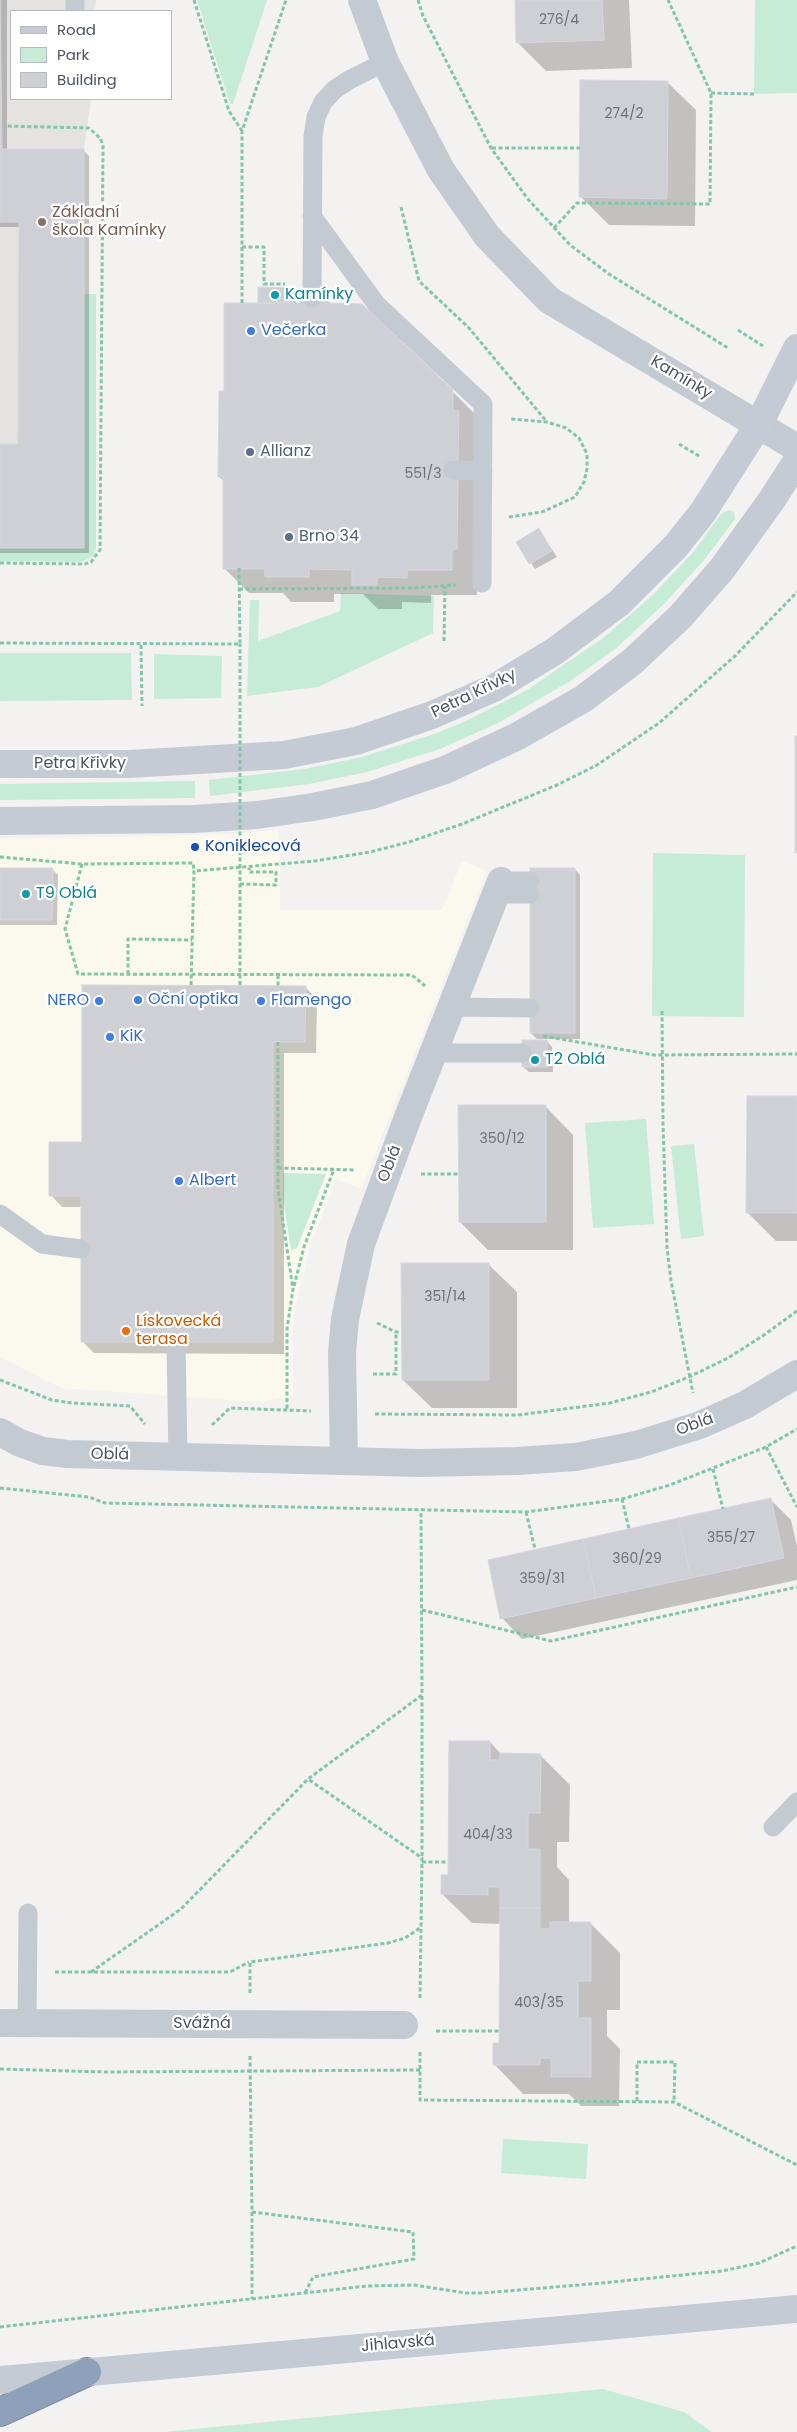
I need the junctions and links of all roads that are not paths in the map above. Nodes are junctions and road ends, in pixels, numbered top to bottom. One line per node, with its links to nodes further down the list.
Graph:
1 (362, 0): 2 (street, Kamínky)
2 (385, 62): 3 (lane); 6 (street, Kamínky)
3 (312, 216): 4 (lane); 10 (lane)
4 (312, 298)
5 (797, 348): 6 (street, Petra Křivky)
6 (759, 424): 7 (street, Kamínky); 12 (street, Petra Křivky)
7 (797, 448)
8 (797, 461): 13 (street)
9 (453, 470): 10 (lane)
10 (483, 471): 11 (lane)
11 (482, 583)
12 (0, 764)
13 (0, 822)
14 (530, 887): 15 (lane)
15 (499, 888): 16 (street, Oblá)
16 (451, 1007): 17 (lane); 18 (street, Oblá)
17 (530, 1008)
18 (433, 1053): 19 (lane); 26 (street, Oblá)
19 (522, 1053)
20 (0, 1214): 21 (lane)
21 (81, 1249)
22 (176, 1342): 25 (lane)
23 (797, 1374): 26 (street, Oblá)
24 (0, 1432): 25 (street, Oblá)
25 (178, 1457): 26 (street, Oblá)
26 (344, 1461)
27 (797, 1802): 28 (lane)
28 (773, 1827)
29 (28, 1913): 31 (lane)
30 (0, 2024): 31 (street, Svážná)
31 (27, 2024): 32 (street, Svážná)
32 (417, 2028)
33 (794, 2307): 34 (street, Jihlavská)
34 (87, 2372): 35 (street, Jihlavská); 36 (highway)
35 (0, 2380)
36 (0, 2412)

